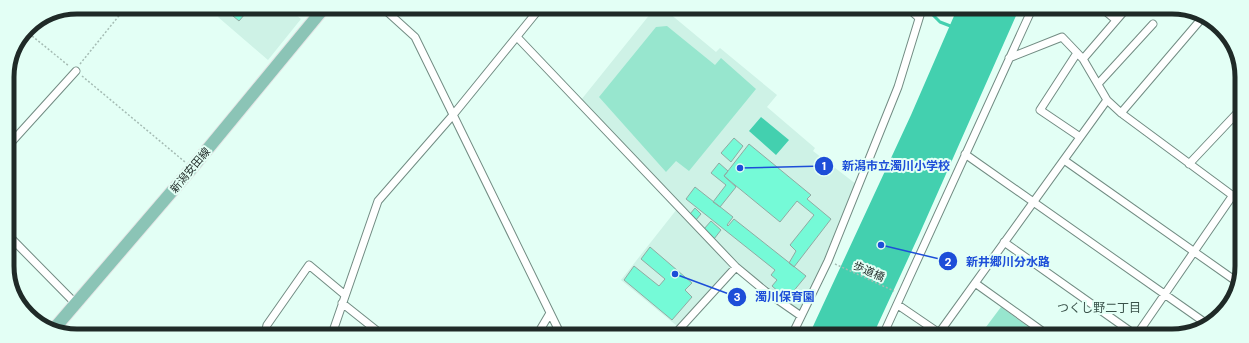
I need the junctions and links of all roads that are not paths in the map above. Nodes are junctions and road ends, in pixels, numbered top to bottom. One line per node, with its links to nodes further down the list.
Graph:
1 (319, 14): 39 (main road, 新潟安田線)
2 (390, 14): 20 (street)
3 (535, 14): 13 (street)
4 (915, 14): 9 (street)
5 (920, 14): 9 (street)
6 (1030, 14): 15 (street)
7 (1109, 14): 10 (street)
8 (1121, 14): 10 (street)
9 (919, 18): 41 (street)
10 (1116, 20): 14 (street)
11 (1200, 20): 19 (street)
12 (1153, 24): 17 (street)
13 (517, 37): 20 (street); 32 (street)
14 (1080, 56): 15 (street); 17 (street); 22 (street)
15 (1010, 58): 24 (street)
16 (76, 71): 23 (street)
17 (1098, 84): 18 (street)
18 (1107, 100): 19 (street); 22 (street)
19 (1121, 114): 26 (street)
20 (453, 115): 36 (street); 40 (street)
21 (1235, 115): 26 (street)
22 (1080, 137): 25 (street)
23 (14, 139)
24 (965, 154): 28 (street); 38 (street)
25 (1064, 160): 28 (street); 31 (street)
26 (1189, 164): 27 (street)
27 (1233, 195): 31 (street)
28 (1033, 201): 30 (street); 35 (street)
29 (14, 241): 39 (street)
30 (1004, 242): 34 (street); 55 (street)
31 (1194, 251): 33 (street); 35 (street)
32 (736, 267): 41 (street); 49 (street)
33 (1234, 279)
34 (975, 283): 53 (street); 54 (street)
35 (1164, 294): 42 (street); 56 (street)
36 (345, 295): 37 (street); 44 (street)
37 (342, 303): 45 (street); 46 (street)
38 (898, 304): 51 (street); 52 (street)
39 (76, 305): 43 (main road, 新潟安田線)
40 (550, 313): 47 (street); 48 (street)
41 (801, 316): 50 (street)
42 (1202, 321)
43 (57, 325)
44 (266, 329)
45 (334, 329)
46 (374, 329)
47 (541, 329)
48 (558, 329)
49 (679, 329)
50 (795, 329)
51 (886, 329)
52 (934, 329)
53 (944, 329)
54 (1038, 329)
55 (1126, 329)
56 (1141, 329)

